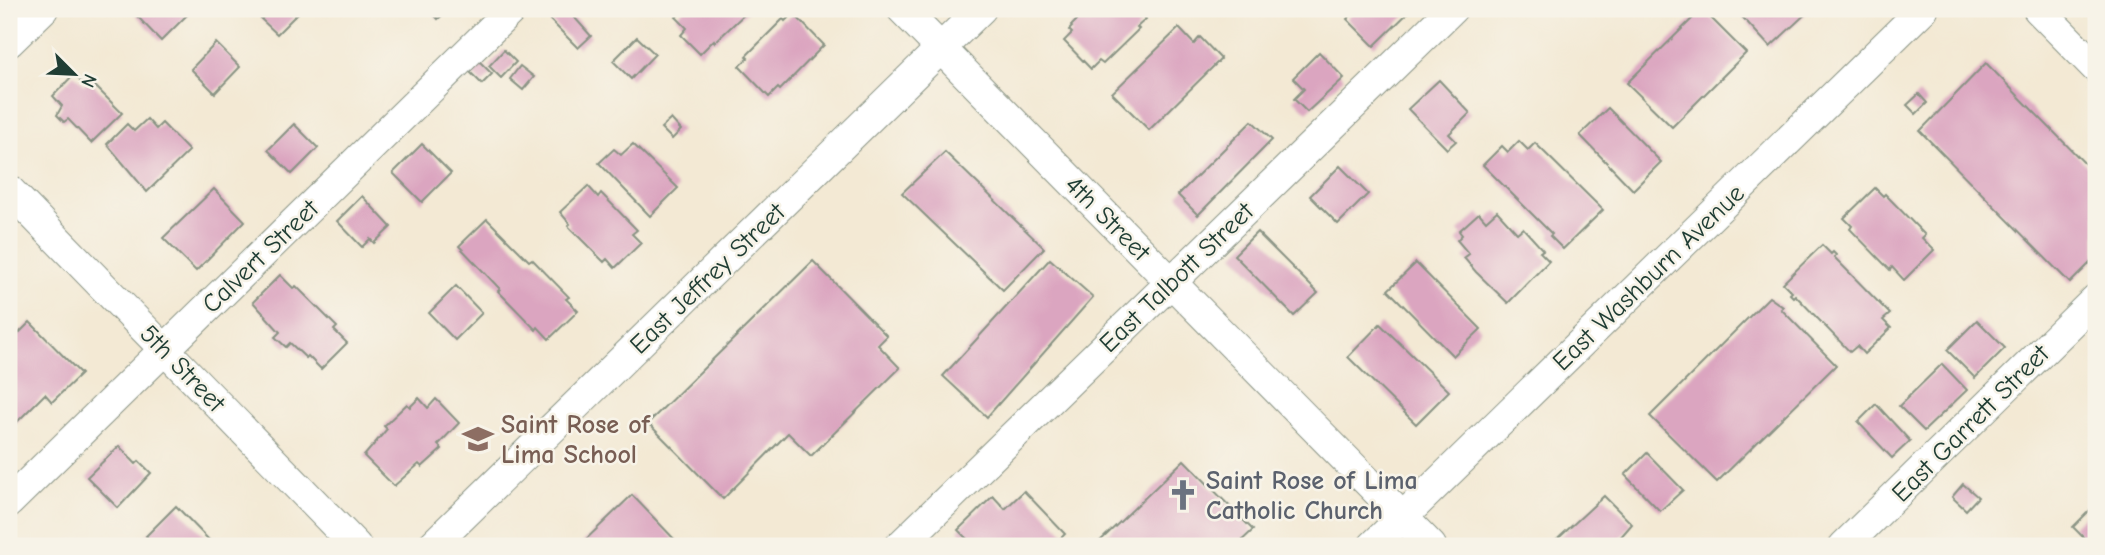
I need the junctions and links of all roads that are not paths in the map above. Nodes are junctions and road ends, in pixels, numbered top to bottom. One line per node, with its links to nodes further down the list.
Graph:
1 (43, 9): 8 (street)
2 (512, 9): 14 (street, Calvert Street)
3 (902, 9): 9 (street, 4th Street)
4 (981, 9): 9 (street, East Jeffrey Street)
5 (1452, 9): 12 (street, East Talbott Street)
6 (1923, 9): 16 (street, East Washburn Avenue)
7 (2038, 9): 10 (street)
8 (9, 42)
9 (941, 48): 12 (street, 4th Street); 18 (street, East Jeffrey Street)
10 (2096, 68)
11 (9, 190): 14 (street, 5th Street)
12 (1171, 282): 16 (street, 4th Street); 19 (street, East Talbott Street)
13 (2096, 299): 22 (street, East Garrett Street)
14 (164, 349): 15 (street, Calvert Street); 17 (street, 5th Street)
15 (9, 502)
16 (1403, 517): 20 (street, East Washburn Avenue); 21 (street, 4th Street)
17 (356, 546)
18 (432, 546)
19 (900, 546)
20 (1373, 546)
21 (1432, 546)
22 (1844, 546)

